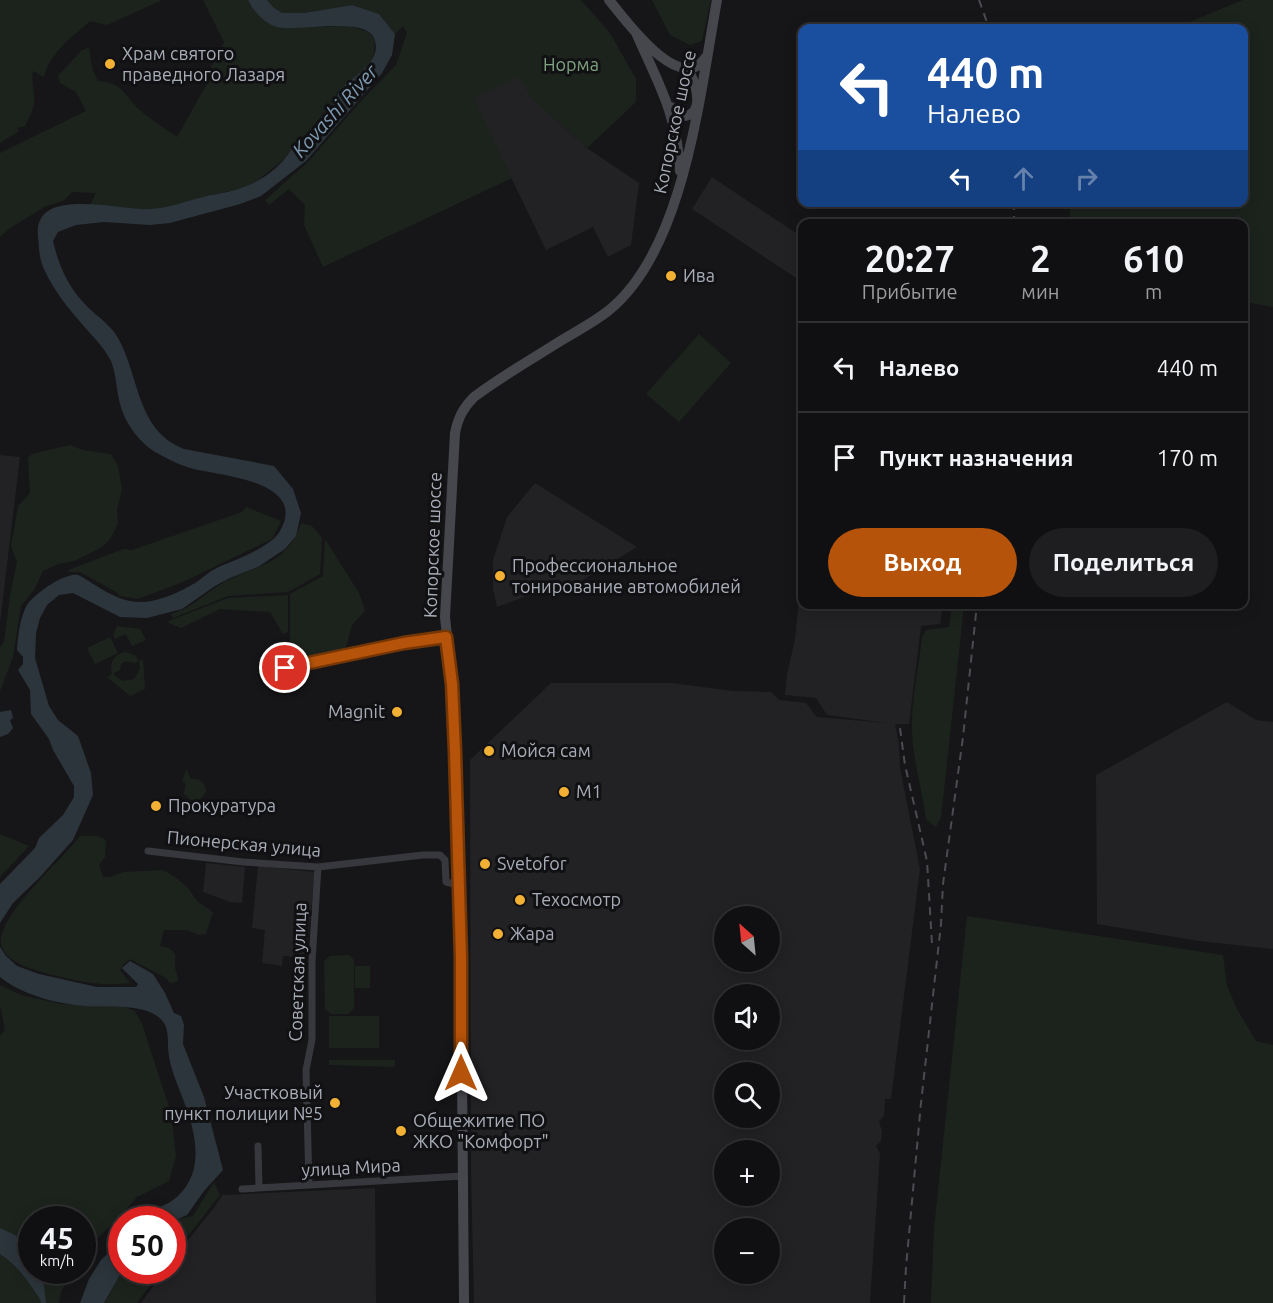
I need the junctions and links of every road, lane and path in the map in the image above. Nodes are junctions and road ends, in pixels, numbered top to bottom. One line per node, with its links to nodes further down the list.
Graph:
1 (609, 0): 3 (main road)
2 (717, 0): 4 (main road, Копорское шоссе)
3 (637, 35): 5 (main road); 6 (main road)
4 (706, 57): 5 (main road); 7 (main road, Копорское шоссе)
5 (683, 67): 6 (main road); 7 (main road)
6 (662, 87): 8 (main road)
7 (698, 101): 8 (main road); 9 (main road, Копорское шоссе)
8 (668, 104): 9 (main road)
9 (680, 183): 10 (main road, Копорское шоссе)
10 (446, 637): 11 (street); 14 (main road, Копорское шоссе)
11 (283, 668)
12 (148, 850): 13 (street, Пионерская улица)
13 (318, 867): 14 (street, Пионерская улица); 17 (street, Советская улица)
14 (458, 885): 16 (main road, Копорское шоссе)
15 (258, 1146): 18 (street)
16 (463, 1176): 17 (street, улица Мира); 20 (main road, Копорское шоссе)
17 (309, 1185): 18 (street, улица Мира)
18 (259, 1188): 19 (street, улица Мира)
19 (242, 1189)
20 (464, 1303)

